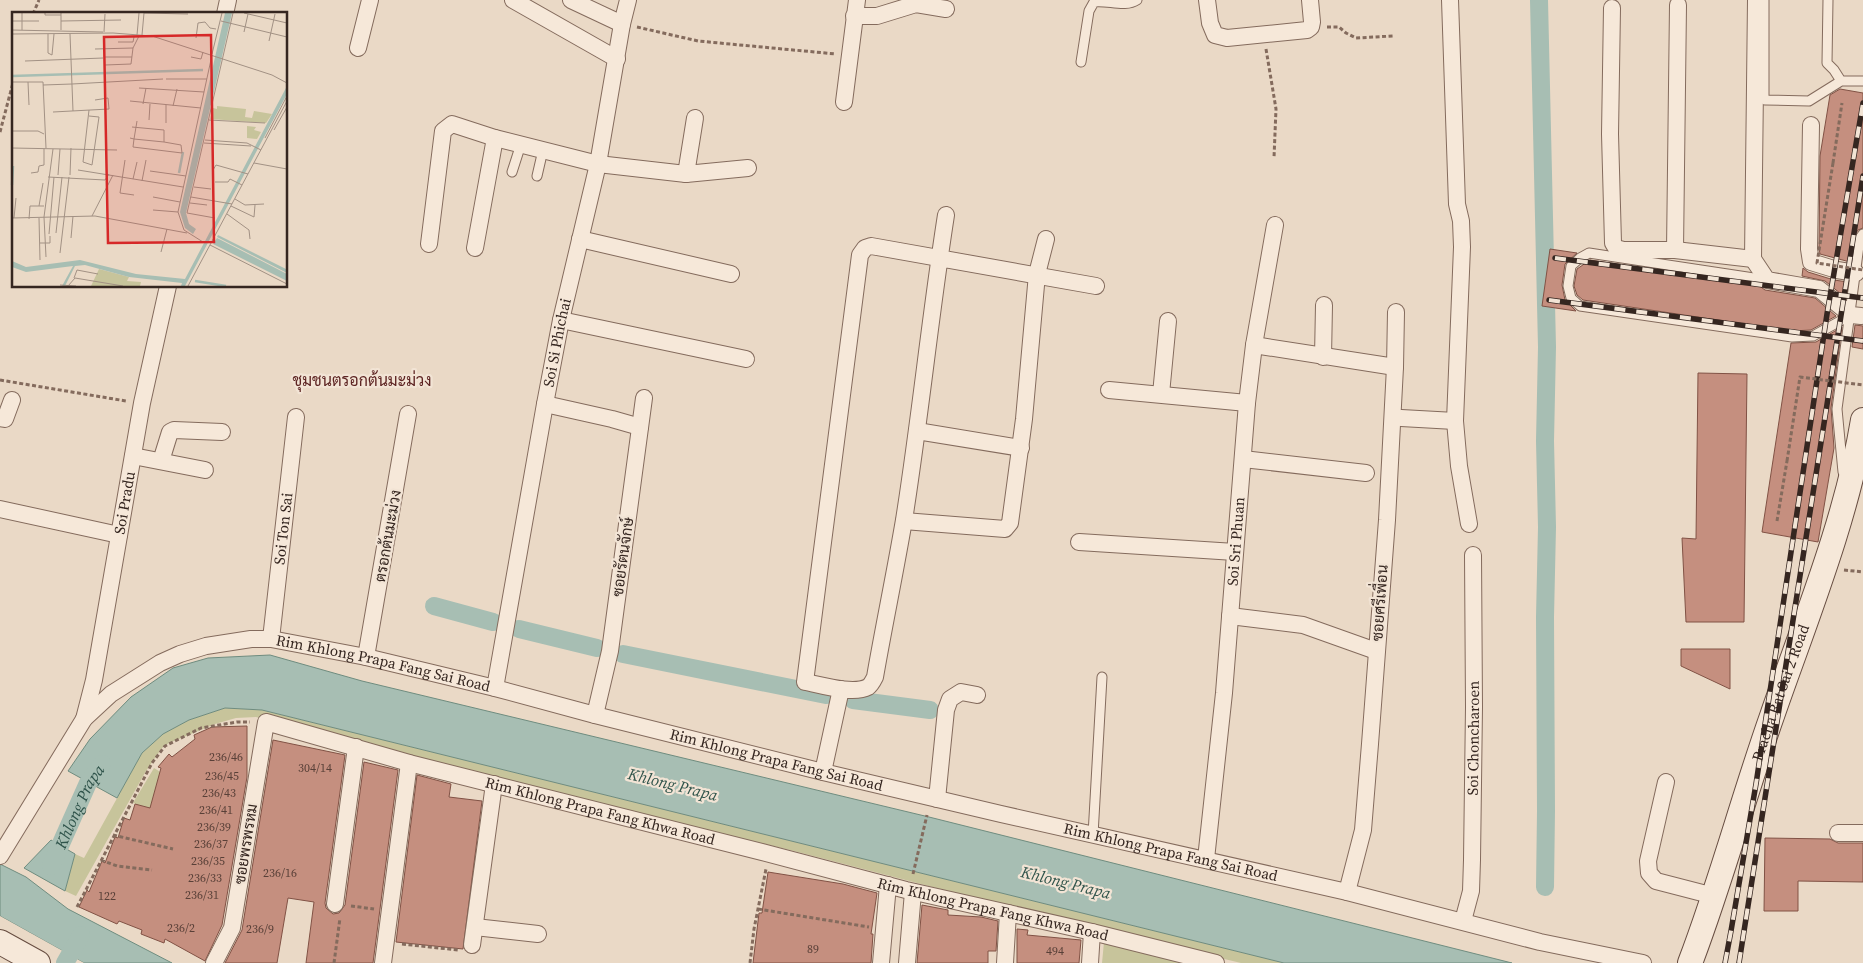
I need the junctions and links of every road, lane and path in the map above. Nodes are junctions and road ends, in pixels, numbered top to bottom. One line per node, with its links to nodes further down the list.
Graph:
1 (39, 0): 17 (path)
2 (370, 0): 22 (street)
3 (513, 0): 24 (street)
4 (571, 0): 18 (street)
5 (628, 0): 18 (street, Soi Si Phichai)
6 (1137, 0): 25 (lane)
7 (1208, 0): 20 (street)
8 (1310, 0): 19 (street)
9 (1450, 0): 82 (street)
10 (1756, 0): 52 (street)
11 (1764, 0): 27 (lane)
12 (1828, 0): 27 (lane)
13 (1678, 5): 50 (street)
14 (856, 8): 16 (street); 23 (street)
15 (1612, 8): 50 (street)
16 (946, 9)
17 (34, 12)
18 (622, 24): 23 (path); 24 (street, Soi Si Phichai)
19 (1310, 26): 20 (street); 21 (path)
20 (1263, 34): 37 (path)
21 (1393, 36)
22 (358, 48)
23 (849, 55): 29 (street)
24 (617, 58): 38 (street, Soi Si Phichai)
25 (1081, 62)
26 (1863, 81): 27 (lane)
27 (1841, 82)
28 (12, 87): 33 (path)
29 (844, 102)
30 (1842, 104): 53 (path, bridge)
31 (695, 118): 41 (street)
32 (1811, 125): 53 (street)
33 (0, 132)
34 (496, 138): 35 (street); 48 (street); 49 (street)
35 (521, 144): 36 (street); 40 (lane)
36 (543, 150): 38 (street); 42 (lane)
37 (1274, 158)
38 (598, 164): 41 (street); 46 (street, Soi Si Phichai)
39 (748, 168): 41 (street)
40 (512, 172)
41 (686, 174)
42 (537, 176)
43 (946, 215): 51 (street)
44 (1276, 225): 64 (street, Soi Sri Phuan)
45 (1863, 234): 53 (lane)
46 (580, 239): 54 (street); 62 (street, Soi Si Phichai)
47 (1046, 239): 55 (street)
48 (429, 244)
49 (475, 248)
50 (1674, 250): 52 (street)
51 (940, 257): 55 (street); 84 (street); 107 (street)
52 (1753, 259): 56 (street)
53 (1859, 271): 61 (lane)
54 (731, 274)
55 (1037, 274): 57 (street); 86 (street)
56 (1767, 280): 61 (street); 61 (lane)
57 (1096, 286)
58 (168, 288): 74 (street, Soi Pradu)
59 (1324, 305): 65 (street)
60 (1396, 312): 67 (street, ซอยศรีเพื่อน)
61 (1859, 317): 92 (lane)
62 (561, 320): 66 (street); 76 (street, Soi Si Phichai)
63 (1168, 321): 71 (street)
64 (1254, 345): 65 (street); 75 (street, Soi Sri Phuan)
65 (1323, 357): 67 (street)
66 (746, 359)
67 (1395, 367): 103 (street, ซอยศรีเพื่อน)
68 (0, 380): 74 (path)
69 (1863, 385): 95 (path, bridge)
70 (1109, 390): 71 (street)
71 (1161, 394): 75 (street)
72 (644, 398): 83 (street, ซอยรัตนจักษ์)
73 (12, 400): 79 (street)
74 (142, 403): 87 (street, Soi Pradu)
75 (1247, 403): 88 (street, Soi Sri Phuan)
76 (545, 404): 83 (street); 106 (street, Soi Si Phichai)
77 (408, 414): 104 (street, ตรอกต้นมะม่วง)
78 (296, 417): 102 (street, Soi Ton Sai)
79 (0, 418)
80 (1401, 418): 82 (street)
81 (1863, 420): 92 (main road, Pracha Rat Sai 2 Road)
82 (1456, 421): 96 (street)
83 (640, 427): 109 (street, ซอยรัตนจักษ์)
84 (917, 431): 86 (street); 94 (street)
85 (222, 432): 89 (street)
86 (1021, 448): 94 (street)
87 (133, 456): 89 (street); 97 (street, Soi Pradu)
88 (1243, 459): 91 (street); 99 (street, Soi Sri Phuan)
89 (160, 461): 90 (street)
90 (205, 470)
91 (1366, 473)
92 (1846, 495): 133 (main road, Pracha Rat Sai 2 Road)
93 (0, 509): 97 (street)
94 (904, 521): 107 (street)
95 (1777, 521)
96 (1469, 524)
97 (119, 535): 110 (street, Soi Pradu)
98 (1078, 542): 99 (street)
99 (1235, 552): 101 (street, Soi Sri Phuan)
100 (1473, 555): 139 (street, Soi Choncharoen)
101 (1230, 616): 103 (street); 126 (street, Soi Sri Phuan)
102 (271, 639): 104 (street, Rim Khlong Prapa Fang Sai Road); 110 (street, Rim Khlong Prapa Fang Sai Road)
103 (1376, 651): 132 (street, ซอยศรีเพื่อน)
104 (366, 657): 106 (street, Rim Khlong Prapa Fang Sai Road)
105 (1102, 677): 122 (lane)
106 (496, 688): 109 (street, Rim Khlong Prapa Fang Sai Road)
107 (841, 689): 114 (street)
108 (977, 695): 117 (street)
109 (595, 715): 114 (street, Rim Khlong Prapa Fang Sai Road)
110 (84, 719): 125 (street, Rim Khlong Prapa Fang Sai Road)
111 (266, 722): 112 (street, Rim Khlong Prapa Fang Khwa Road); 121 (path); 148 (street, ซอยพรพรหม)
112 (356, 747): 113 (street, Rim Khlong Prapa Fang Khwa Road); 134 (street)
113 (410, 763): 116 (street, Rim Khlong Prapa Fang Khwa Road); 137 (street)
114 (823, 772): 117 (street, Rim Khlong Prapa Fang Sai Road)
115 (1666, 782): 133 (street)
116 (494, 784): 124 (street, Rim Khlong Prapa Fang Khwa Road); 140 (street)
117 (937, 799): 122 (street, Rim Khlong Prapa Fang Sai Road)
118 (927, 815): 129 (path)
119 (1863, 832): 120 (street)
120 (1838, 833)
121 (113, 835): 123 (path); 127 (path)
122 (1093, 835): 126 (street, Rim Khlong Prapa Fang Sai Road)
123 (173, 849)
124 (770, 854): 130 (street, Rim Khlong Prapa Fang Khwa Road); 136 (path)
125 (0, 856)
126 (1206, 859): 132 (street, Rim Khlong Prapa Fang Sai Road)
127 (101, 860): 128 (path); 135 (path)
128 (152, 870)
129 (913, 874)
130 (888, 885): 131 (street, Rim Khlong Prapa Fang Khwa Road); 141 (street)
131 (912, 892): 138 (street, Rim Khlong Prapa Fang Khwa Road); 153 (street)
132 (1347, 892): 139 (street, Rim Khlong Prapa Fang Sai Road)
133 (1714, 896): 158 (main road, Pracha Rat Sai 2 Road)
134 (339, 904): 137 (path); 149 (path)
135 (77, 907)
136 (758, 909): 141 (path); 151 (path)
137 (390, 912): 145 (street)
138 (1008, 913): 142 (street, Rim Khlong Prapa Fang Khwa Road); 154 (street)
139 (1463, 921): 157 (street, Rim Khlong Prapa Fang Sai Road)
140 (475, 928): 143 (street); 146 (street)
141 (884, 930): 152 (street)
142 (1092, 932): 155 (street); 156 (street, Rim Khlong Prapa Fang Khwa Road)
143 (538, 934)
144 (0, 942): 147 (main road)
145 (386, 943): 146 (path); 150 (street)
146 (466, 947)
147 (38, 963)
148 (214, 963)
149 (334, 963)
150 (383, 963)
151 (750, 963)
152 (881, 963)
153 (907, 963)
154 (1005, 963)
155 (1090, 963)
156 (1216, 963)
157 (1644, 963)
158 (1690, 963)

